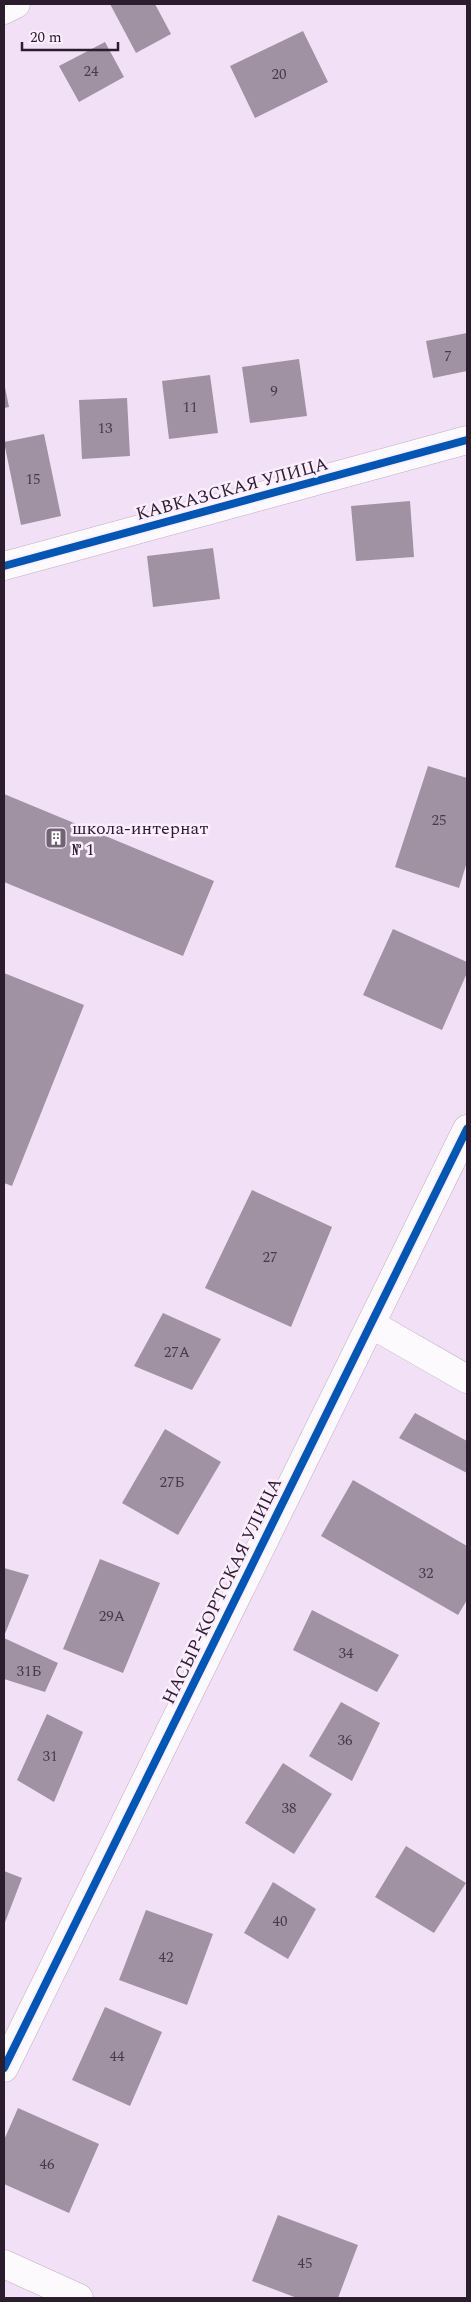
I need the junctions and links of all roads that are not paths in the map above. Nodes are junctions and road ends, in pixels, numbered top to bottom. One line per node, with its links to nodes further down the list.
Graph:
1 (16, 4): 2 (street)
2 (4, 10)
3 (467, 440): 4 (street, КАВКАЗСКАЯ УЛИЦА)
4 (4, 566)
5 (467, 1129): 6 (street, НАСЫР-КОРТСКАЯ УЛИЦА)
6 (371, 1324): 7 (street); 8 (street, НАСЫР-КОРТСКАЯ УЛИЦА)
7 (467, 1379)
8 (4, 2068)
9 (4, 2264): 10 (street)
10 (79, 2298)

